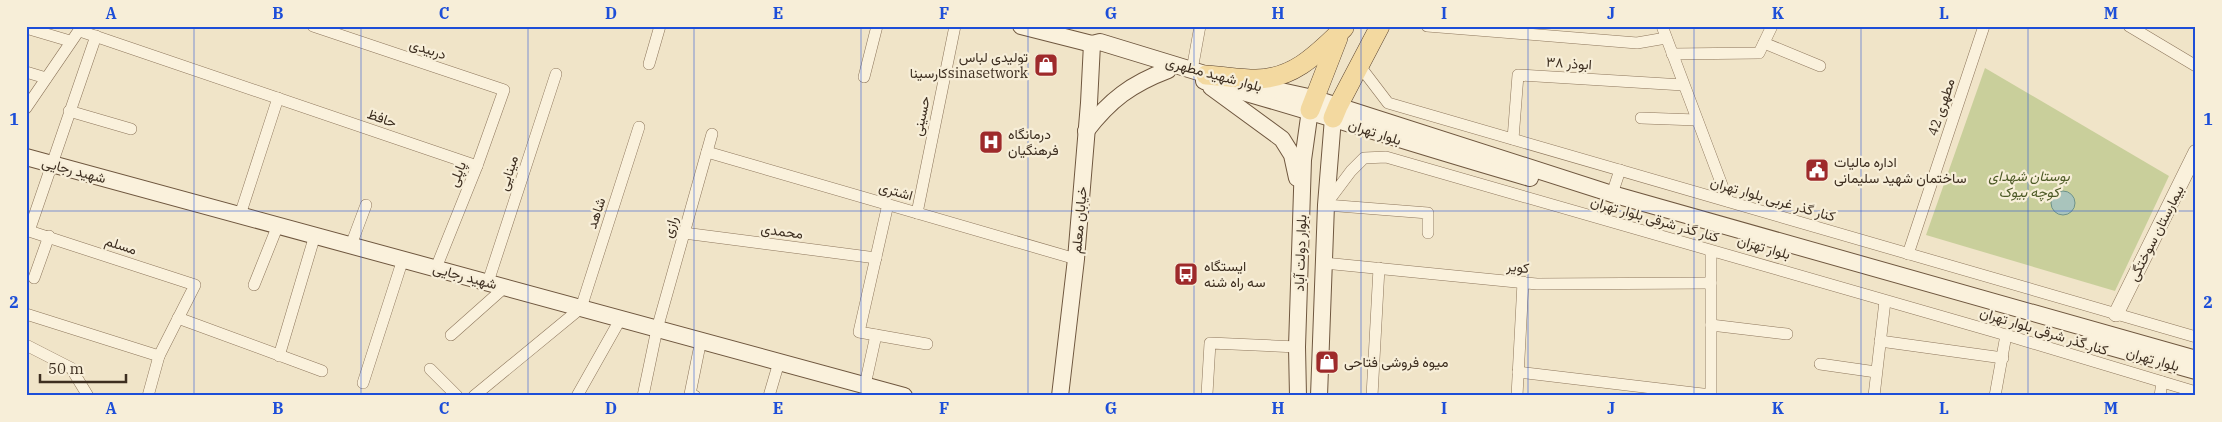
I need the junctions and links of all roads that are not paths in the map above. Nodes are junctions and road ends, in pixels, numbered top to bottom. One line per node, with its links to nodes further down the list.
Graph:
1 (313, 26): 34 (street, دربیدی)
2 (660, 26): 23 (street)
3 (877, 26): 31 (street)
4 (955, 26): 61 (street, حسینی)
5 (1021, 26): 21 (main road, بلوار شهید مطهری)
6 (1200, 26): 30 (street)
7 (1380, 26): 24 (main road)
8 (1427, 26): 16 (street)
9 (1662, 26): 18 (street)
10 (1772, 26): 20 (street)
11 (1984, 26): 70 (street, مطهری 42)
12 (2129, 26): 26 (street)
13 (1344, 27): 30 (main road); 36 (main road)
14 (26, 28): 19 (street)
15 (81, 29): 17 (street, حافظ); 19 (street)
16 (1554, 31): 18 (street)
17 (96, 36): 35 (street, حافظ); 38 (street)
18 (1666, 38): 22 (street)
19 (70, 41): 32 (street)
20 (1764, 43): 22 (street); 25 (street)
21 (1092, 44): 27 (main road, بلوار شهید مطهری); 30 (main road, بلوار شهید مطهری); 44 (main road, خیابان معلم)
22 (1672, 54): 33 (street)
23 (648, 64)
24 (1359, 65): 39 (main road); 46 (street, کنار گذر غربی بلوار تهران)
25 (1820, 66)
26 (2196, 66)
27 (1168, 70): 30 (main road, بلوار شهید مطهری); 44 (main road)
28 (26, 72): 32 (street)
29 (556, 74): 78 (street, مینایی)
30 (1200, 75): 36 (main road, بلوار شهید مطهری); 60 (main road)
31 (864, 77)
32 (46, 78): 37 (street)
33 (1683, 85): 41 (street); 46 (street, ۳۸ ابوذر)
34 (504, 90): 52 (street, پاپلی)
35 (278, 98): 52 (street, حافظ); 62 (street)
36 (1312, 104): 39 (main road, بلوار شهید مطهری); 60 (main road, بلوار دولت آباد)
37 (26, 108)
38 (69, 111): 43 (street); 51 (street)
39 (1336, 112): 50 (main road, بلوار تهران); 55 (main road, بلوار تهران); 59 (main road, بلوار دولت آباد)
40 (1641, 118): 41 (street)
41 (1697, 120): 56 (street)
42 (639, 127): 84 (street, شاهد)
43 (132, 129)
44 (1086, 131): 73 (main road, خیابان معلم)
45 (712, 134): 47 (street, رازی)
46 (1513, 139): 53 (street, کنار گذر غربی بلوار تهران)
47 (707, 152): 57 (street, اشتری); 64 (street, رازی)
48 (2196, 152): 86 (street, بیمارستان سوختگی)
49 (26, 157): 51 (main road, شهید رجایی)
50 (1470, 161): 54 (street); 109 (main road, بلوار تهران)
51 (51, 164): 62 (main road, شهید رجایی); 67 (street, مسلم)
52 (477, 166): 75 (street, پاپلی)
53 (1620, 170): 55 (street); 56 (street, کنار گذر غربی بلوار تهران)
54 (1464, 179): 59 (street, کنار گذر شرقی بلوار تهران); 69 (street, کنار گذر شرقی بلوار تهران)
55 (1612, 194): 104 (main road, بلوار تهران)
56 (1728, 201): 70 (street, کنار گذر غربی بلوار تهران)
57 (888, 204): 61 (street, اشتری); 71 (street)
58 (366, 205): 68 (street)
59 (1326, 205): 65 (street); 74 (main road, بلوار دولت آباد)
60 (1302, 206): 100 (main road, بلوار دولت آباد)
61 (917, 213): 73 (street, اشتری)
62 (240, 215): 63 (main road, شهید رجایی)
63 (278, 225): 66 (main road, شهید رجایی); 81 (street)
64 (684, 233): 71 (street, محمدی); 90 (street, رازی)
65 (1428, 233)
66 (315, 235): 68 (main road, شهید رجایی); 102 (street)
67 (49, 236): 77 (street); 87 (street, مسلم)
68 (351, 245): 72 (main road, شهید رجایی)
69 (1711, 251): 80 (street); 83 (street, کنار گذر شرقی بلوار تهران)
70 (1908, 254): 86 (street, کنار گذر غربی بلوار تهران)
71 (876, 258): 93 (street)
72 (403, 259): 75 (main road, شهید رجایی); 113 (street)
73 (1076, 259): 116 (main road, خیابان معلم)
74 (1324, 263): 76 (street, کویر); 128 (main road, بلوار دولت آباد)
75 (436, 268): 78 (main road, شهید رجایی)
76 (1379, 268): 79 (street, کویر); 129 (street)
77 (34, 278)
78 (488, 282): 82 (main road, شهید رجایی)
79 (1523, 282): 80 (street, کویر); 110 (street)
80 (1711, 283): 89 (street)
81 (254, 285)
82 (505, 287): 84 (main road, شهید رجایی); 92 (street)
83 (1885, 301): 94 (street, کنار گذر شرقی بلوار تهران); 97 (street)
84 (581, 308): 88 (main road, شهید رجایی); 121 (street)
85 (26, 314): 101 (street)
86 (2116, 314): 95 (street, کنار گذر غربی بلوار تهران)
87 (178, 318): 101 (street, مسلم); 102 (street)
88 (621, 318): 90 (main road, شهید رجایی); 122 (street)
89 (1711, 325): 91 (street); 131 (street)
90 (658, 328): 96 (main road, شهید رجایی); 123 (street, رازی)
91 (1788, 334)
92 (451, 335)
93 (876, 335): 98 (street); 114 (street)
94 (2006, 335): 103 (street); 112 (street, کنار گذر شرقی بلوار تهران)
95 (2196, 337)
96 (701, 340): 105 (main road, شهید رجایی); 124 (street)
97 (1880, 342): 103 (street); 111 (street)
98 (927, 344)
99 (26, 345): 118 (street)
100 (1297, 347): 117 (street); 127 (main road, بلوار دولت آباد)
101 (159, 356): 119 (street, مسلم)
102 (280, 356): 108 (street)
103 (2003, 358): 133 (street)
104 (2196, 359)
105 (778, 362): 114 (main road, شهید رجایی); 125 (street)
106 (1820, 364): 111 (street)
107 (430, 369): 120 (street)
108 (322, 371)
109 (2196, 371)
110 (1518, 372): 130 (street); 131 (street)
111 (1876, 372): 132 (street)
112 (2162, 382): 115 (street, کنار گذر شرقی بلوار تهران); 134 (street)
113 (363, 383)
114 (865, 385): 126 (main road, شهید رجایی)
115 (2196, 392)
116 (1062, 393)
117 (1207, 394)
118 (88, 396)
119 (148, 396)
120 (457, 396)
121 (474, 396)
122 (576, 396)
123 (642, 396)
124 (695, 396)
125 (769, 396)
126 (904, 396)
127 (1298, 396)
128 (1319, 396)
129 (1372, 396)
130 (1517, 396)
131 (1711, 396)
132 (1874, 396)
133 (1995, 396)
134 (2160, 396)

